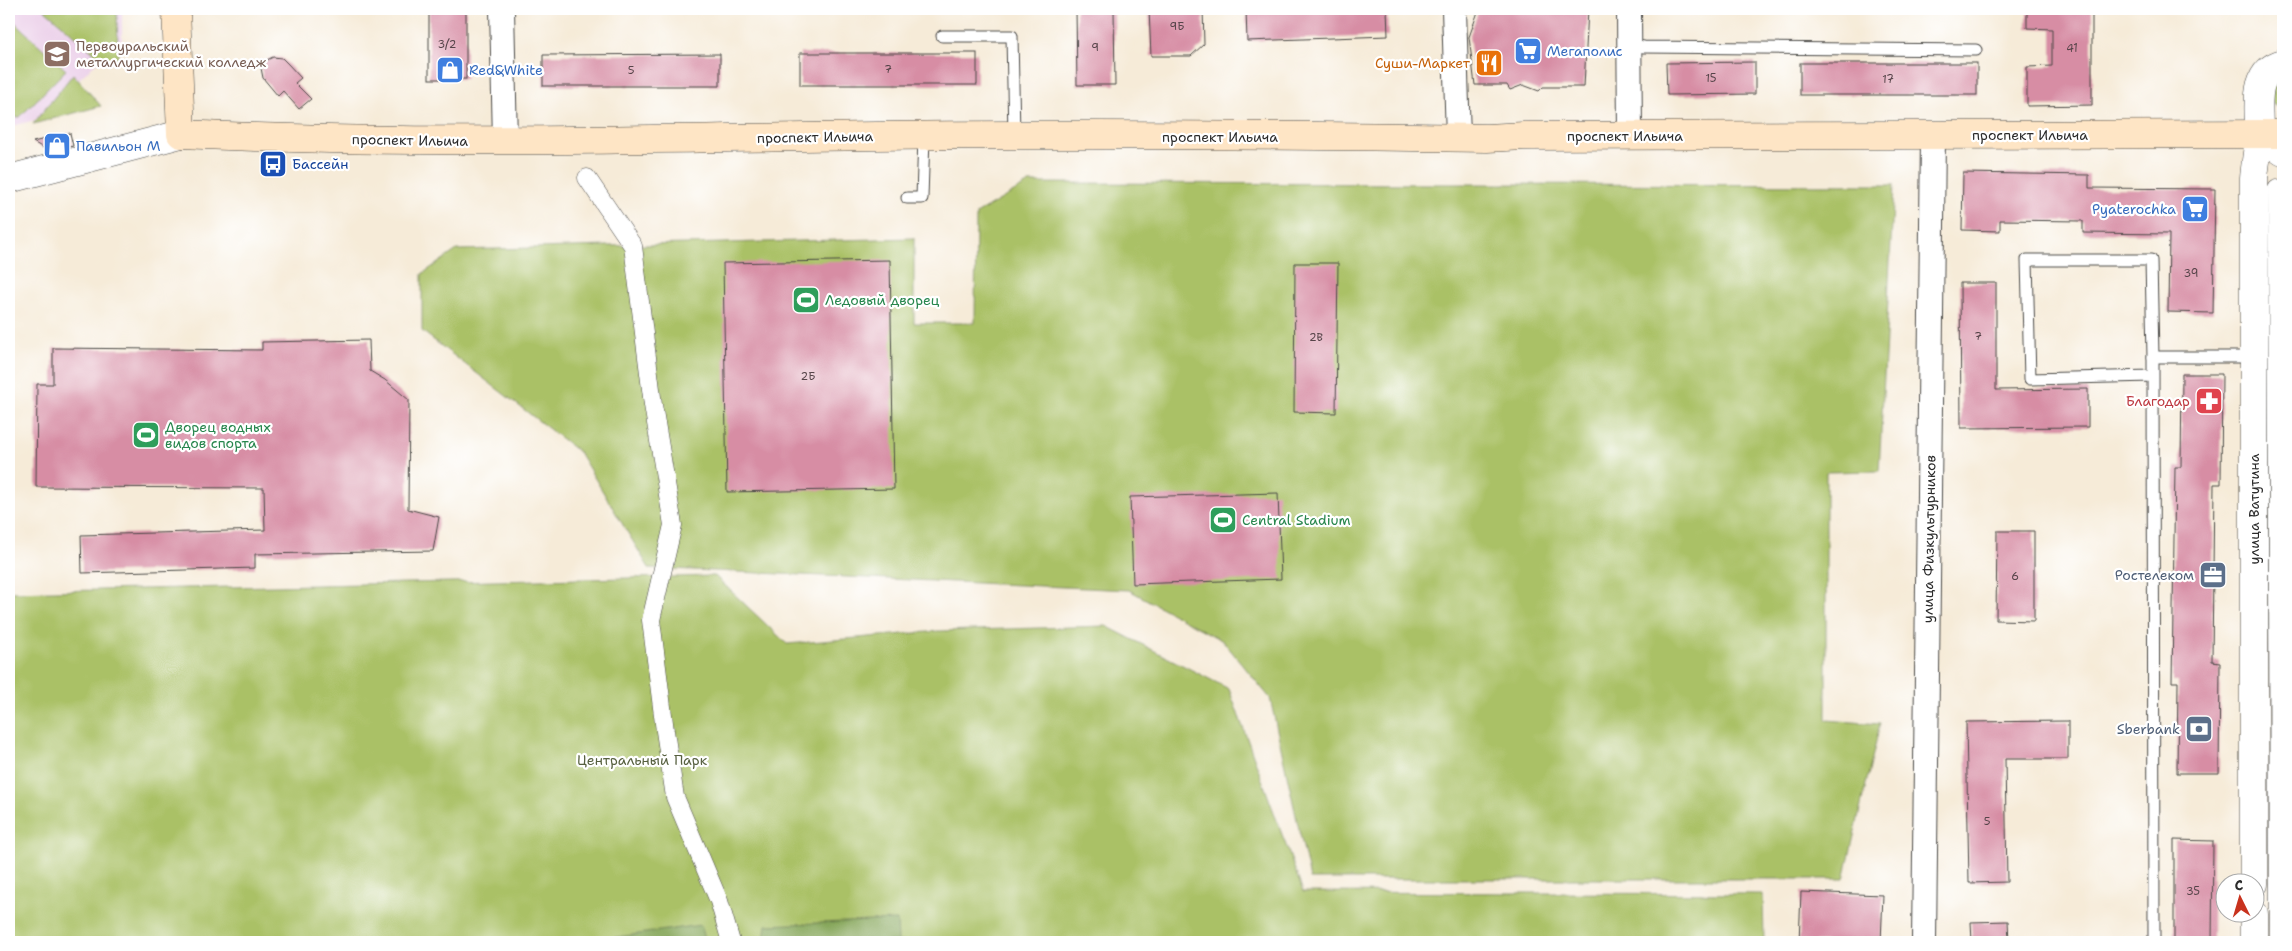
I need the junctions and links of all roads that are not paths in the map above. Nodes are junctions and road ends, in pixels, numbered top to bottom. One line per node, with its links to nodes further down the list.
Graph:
1 (176, 9): 9 (main road)
2 (502, 9): 16 (street)
3 (1454, 9): 15 (street)
4 (1629, 9): 6 (street)
5 (942, 36): 14 (lane)
6 (1629, 45): 7 (lane); 12 (street)
7 (1976, 50)
8 (2283, 64): 10 (street)
9 (181, 134): 16 (main road, проспект Ильича); 19 (street, проспект Ильича)
10 (2271, 134): 13 (main road, проспект Ильича); 17 (street); 23 (street, улица Ватутина)
11 (924, 136): 14 (main road, проспект Ильича); 16 (main road, проспект Ильича); 21 (lane)
12 (1630, 136): 13 (main road, проспект Ильича); 15 (main road, проспект Ильича)
13 (1934, 136): 28 (street, улица Физкультурников)
14 (1014, 137): 15 (main road, проспект Ильича)
15 (1458, 138)
16 (505, 141)
17 (2283, 152)
18 (587, 178): 27 (street)
19 (9, 179)
20 (2277, 188): 31 (street)
21 (907, 198)
22 (2153, 357): 23 (lane); 24 (lane); 24 (lane)
23 (2253, 357): 25 (street, улица Ватутина)
24 (2152, 376): 29 (lane)
25 (2254, 874)
26 (2254, 924): 30 (street)
27 (731, 942)
28 (1924, 942)
29 (2154, 942)
30 (2254, 942)
31 (2279, 942)

